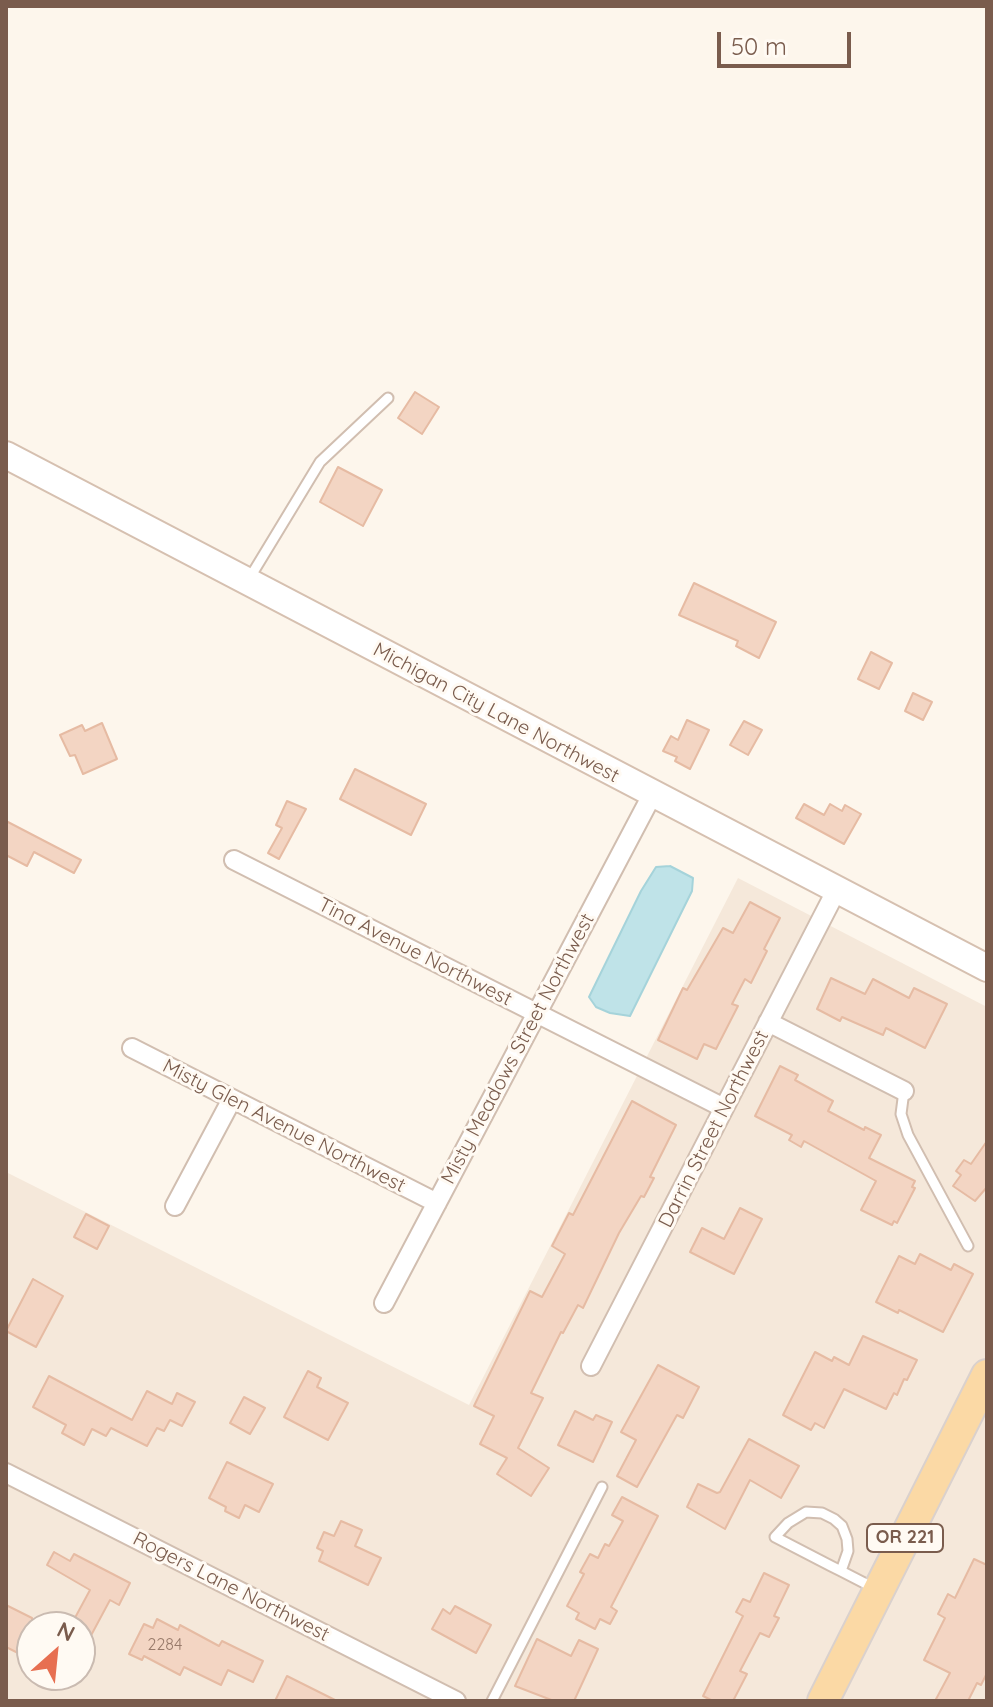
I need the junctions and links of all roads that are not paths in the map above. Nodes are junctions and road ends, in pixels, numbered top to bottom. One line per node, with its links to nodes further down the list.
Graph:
1 (388, 398): 3 (lane)
2 (6, 455): 3 (street, Michigan City Lane Northwest)
3 (247, 582): 4 (street, Michigan City Lane Northwest)
4 (652, 795): 6 (street, Michigan City Lane Northwest); 8 (street, Misty Meadows Street Northwest)
5 (234, 860): 8 (street, Tina Avenue Northwest)
6 (836, 891): 7 (street, Michigan City Lane Northwest); 9 (street, Darrin Street Northwest)
7 (987, 968)
8 (537, 1013): 13 (street, Tina Avenue Northwest); 14 (street, Misty Meadows Street Northwest)
9 (768, 1022): 11 (street); 13 (street, Darrin Street Northwest)
10 (132, 1048): 12 (street, Misty Glen Avenue Northwest)
11 (904, 1091): 16 (lane)
12 (232, 1099): 14 (street, Misty Glen Avenue Northwest); 15 (street)
13 (724, 1108): 18 (street, Darrin Street Northwest)
14 (437, 1203): 17 (street, Misty Meadows Street Northwest)
15 (175, 1206)
16 (968, 1246)
17 (384, 1303)
18 (591, 1366)
19 (987, 1375): 23 (main road, OR 221)
20 (6, 1473): 24 (street, Rogers Lane Northwest)
21 (602, 1487): 25 (lane)
22 (841, 1571): 22 (lane); 23 (lane)
23 (879, 1591): 26 (main road, OR 221)
24 (456, 1701)
25 (492, 1701)
26 (823, 1701)

